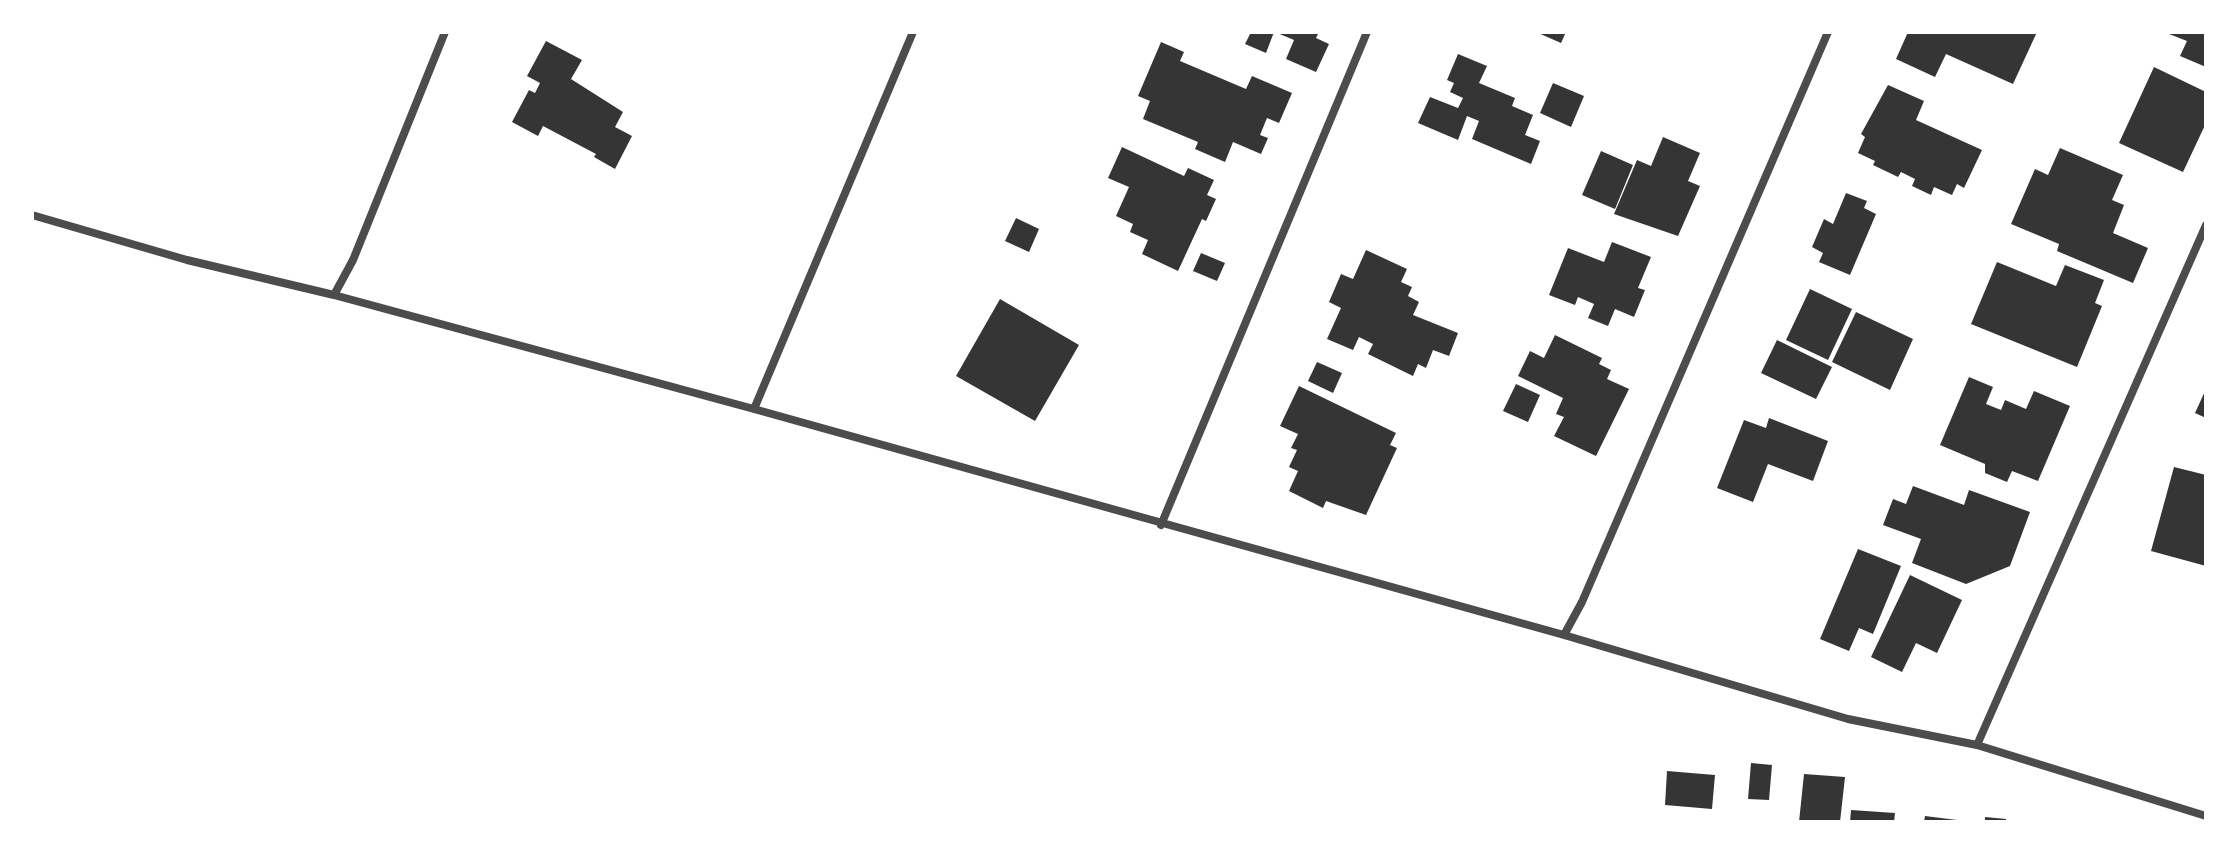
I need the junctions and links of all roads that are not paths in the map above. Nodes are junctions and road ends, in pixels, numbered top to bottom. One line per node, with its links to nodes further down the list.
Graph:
1 (445, 32): 7 (street)
2 (913, 32): 8 (street)
3 (1367, 32): 9 (street)
4 (1828, 32): 10 (street)
5 (32, 215): 7 (street)
6 (2206, 225): 11 (street)
7 (334, 295): 8 (street)
8 (754, 409): 9 (street)
9 (1161, 525): 10 (street)
10 (1564, 635): 11 (street)
11 (1977, 745): 12 (street)
12 (2206, 816)

